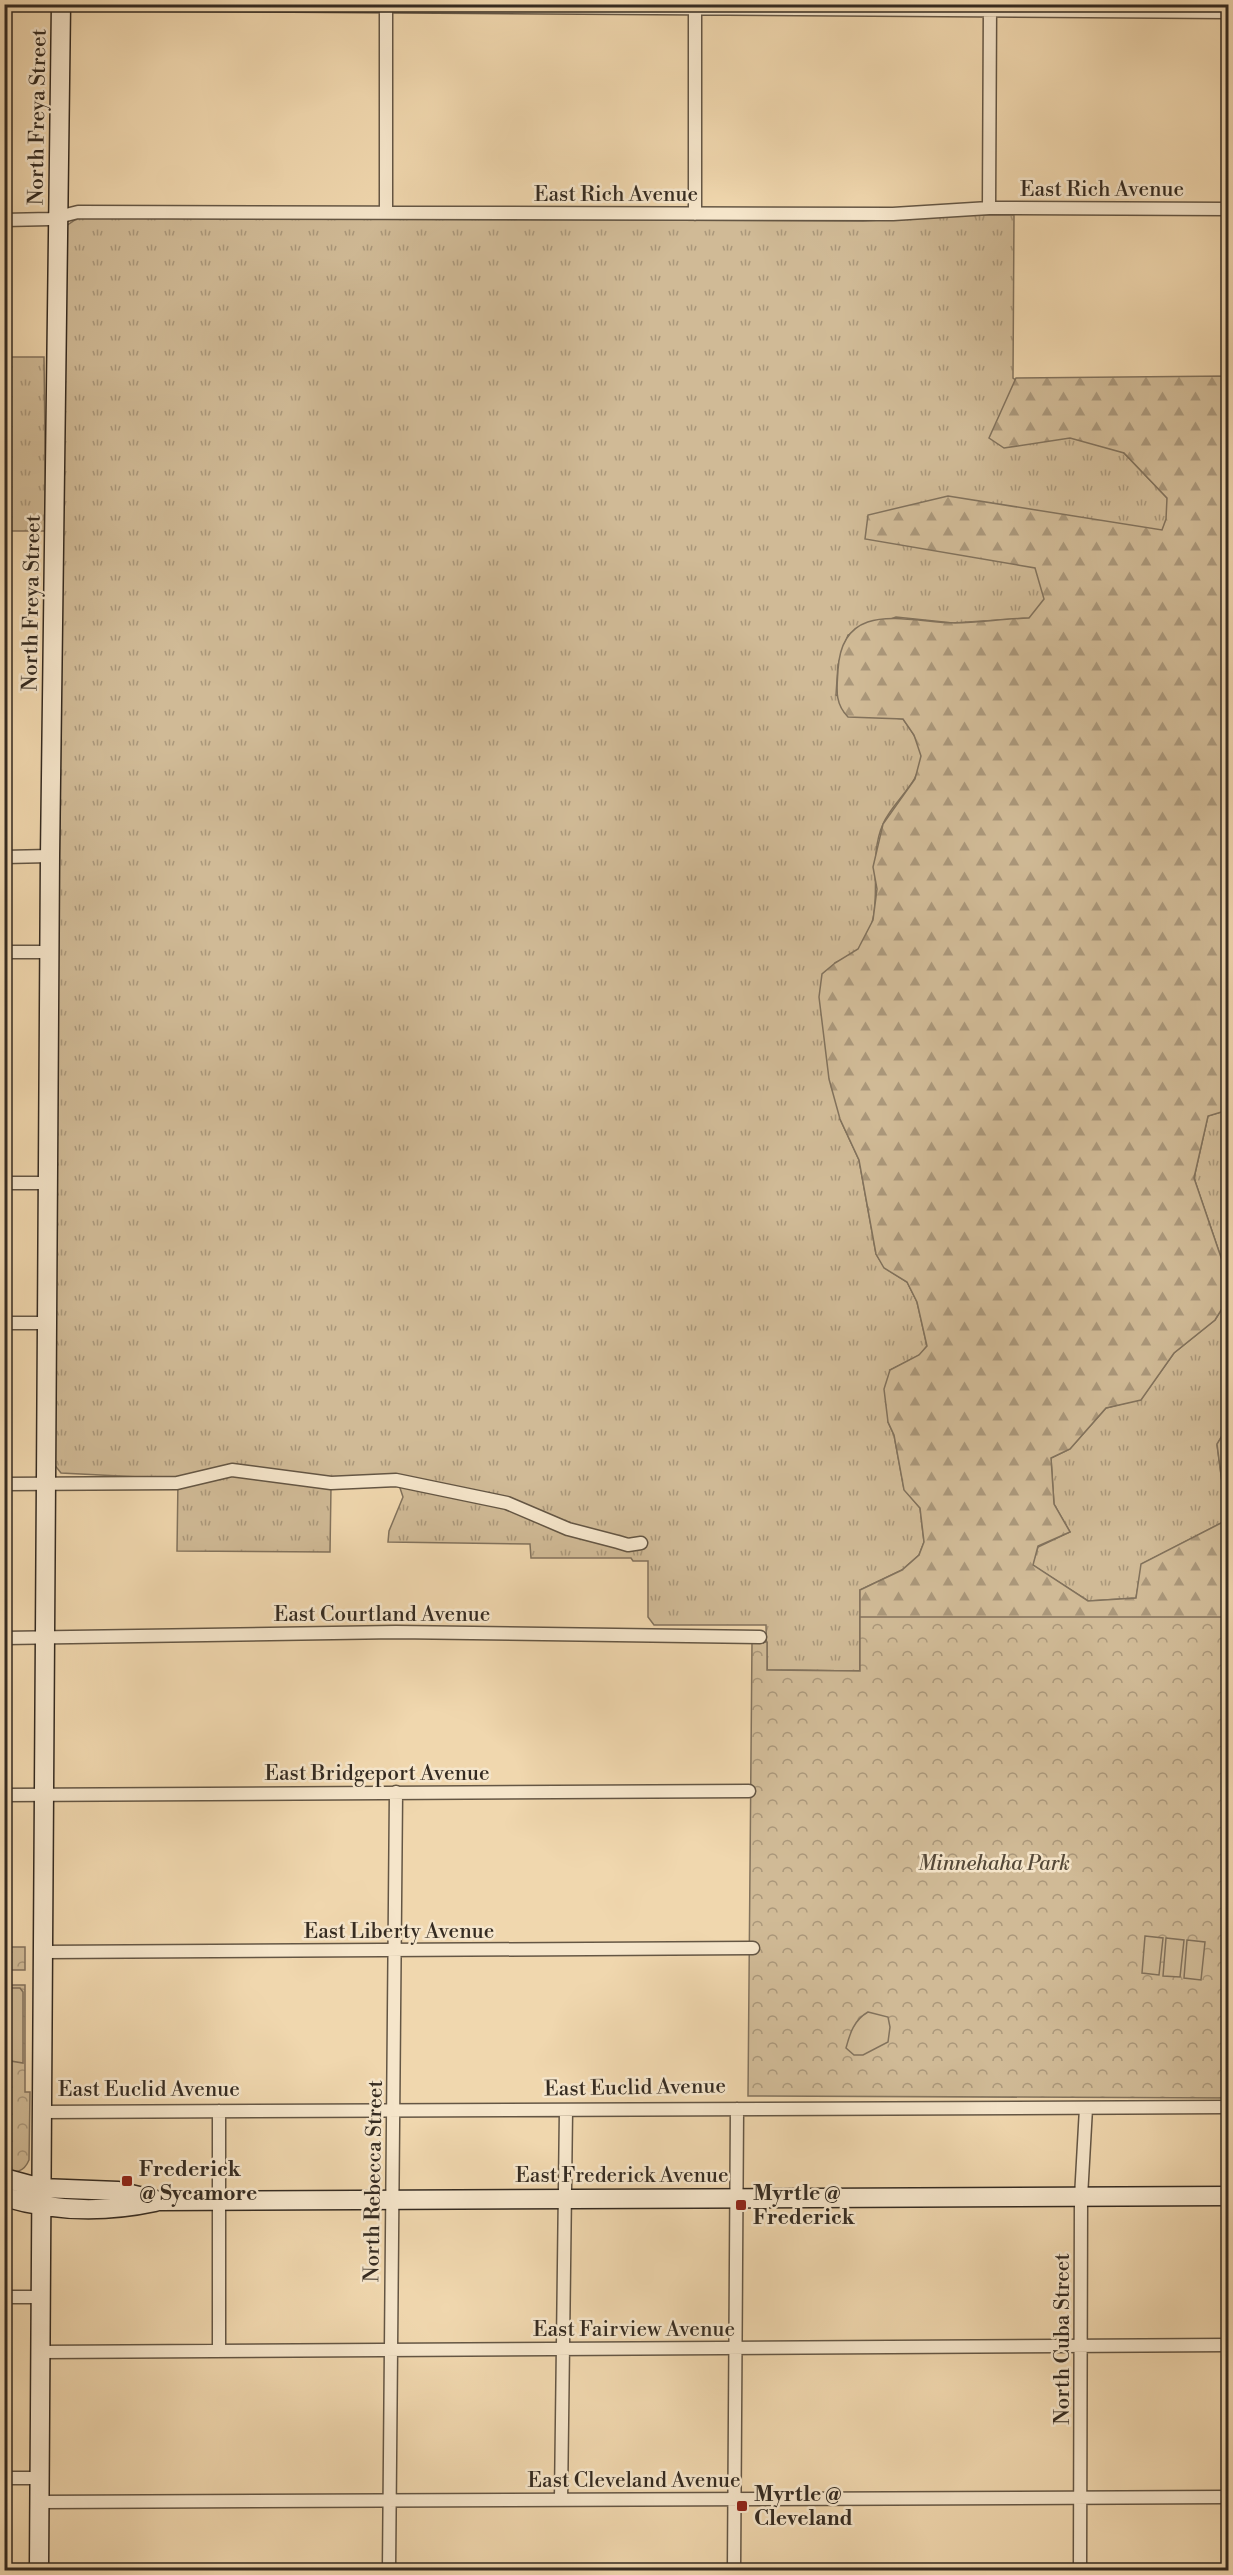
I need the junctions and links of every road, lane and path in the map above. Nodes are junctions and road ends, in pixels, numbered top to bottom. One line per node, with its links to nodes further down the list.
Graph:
1 (61, 4): 11 (street, North Freya Street)
2 (82, 4): 3 (street)
3 (386, 6): 4 (street); 9 (street)
4 (695, 7): 5 (street); 10 (street)
5 (990, 8): 6 (street); 7 (street)
6 (1228, 12)
7 (990, 208): 8 (street, East Rich Avenue); 10 (street, East Rich Avenue)
8 (1228, 209)
9 (386, 213): 10 (street, East Rich Avenue); 11 (street, East Rich Avenue)
10 (695, 214)
11 (58, 216): 12 (street, East Rich Avenue); 13 (street, North Freya Street)
12 (4, 220)
13 (50, 856): 14 (street); 16 (street, North Freya Street)
14 (4, 857)
15 (4, 952): 16 (street)
16 (50, 952): 18 (street, North Freya Street)
17 (4, 1183): 18 (street)
18 (47, 1183): 20 (street, North Freya Street)
19 (4, 1323): 20 (street)
20 (46, 1323): 22 (street, North Freya Street)
21 (4, 1484): 22 (street)
22 (46, 1484): 23 (street); 25 (street, North Freya Street)
23 (641, 1543)
24 (760, 1636): 25 (street, East Courtland Avenue)
25 (45, 1637): 26 (street, East Courtland Avenue); 30 (street, North Freya Street)
26 (4, 1638)
27 (749, 1791): 28 (street, East Bridgeport Avenue)
28 (396, 1792): 30 (street, East Bridgeport Avenue); 32 (street, North Rebecca Street)
29 (4, 1795): 30 (street, East Bridgeport Avenue)
30 (45, 1795): 33 (street, North Freya Street)
31 (753, 1948): 32 (street, East Liberty Avenue)
32 (395, 1951): 33 (street, East Liberty Avenue); 37 (street, North Rebecca Street)
33 (44, 1952): 39 (street, North Freya Street)
34 (1228, 2107): 35 (street, East Euclid Avenue)
35 (1086, 2108): 36 (street, East Euclid Avenue); 46 (street, North Cuba Street)
36 (737, 2109): 38 (street, East Euclid Avenue); 45 (street)
37 (393, 2110): 38 (street, East Euclid Avenue); 40 (street, East Euclid Avenue); 47 (street, North Rebecca Street)
38 (566, 2110): 48 (street)
39 (41, 2112): 40 (street, East Euclid Avenue); 44 (street, North Freya Street)
40 (219, 2112): 49 (street)
41 (4, 2178): 44 (street)
42 (1228, 2196): 46 (street, East Frederick Avenue)
43 (4, 2197): 44 (street)
44 (41, 2197): 49 (street, East Frederick Avenue); 51 (street, North Freya Street)
45 (737, 2197): 46 (street, East Frederick Avenue); 48 (street, East Frederick Avenue); 54 (street)
46 (1081, 2197): 53 (street, North Cuba Street)
47 (392, 2198): 48 (street, East Frederick Avenue); 49 (street, East Frederick Avenue); 56 (street, North Rebecca Street)
48 (564, 2198): 55 (street)
49 (219, 2201): 57 (street)
50 (4, 2297): 51 (street)
51 (40, 2297): 58 (street, North Freya Street)
52 (1228, 2345): 53 (street, East Fairview Avenue)
53 (1082, 2346): 54 (street, East Fairview Avenue); 62 (street, North Cuba Street)
54 (736, 2348): 55 (street, East Fairview Avenue); 63 (street)
55 (563, 2349): 56 (street, East Fairview Avenue); 65 (street)
56 (390, 2350): 57 (street, East Fairview Avenue); 64 (street, North Rebecca Street)
57 (219, 2351): 58 (street, East Fairview Avenue)
58 (40, 2352): 60 (street, North Freya Street)
59 (4, 2478): 60 (street)
60 (39, 2478): 66 (street, North Freya Street)
61 (1228, 2497): 62 (street, East Cleveland Avenue)
62 (1080, 2498): 63 (street, East Cleveland Avenue); 70 (street, North Cuba Street)
63 (735, 2499): 65 (street, East Cleveland Avenue); 69 (street)
64 (389, 2500): 65 (street, East Cleveland Avenue); 66 (street, East Cleveland Avenue); 68 (street, North Rebecca Street)
65 (561, 2500)
66 (39, 2502): 67 (street, North Freya Street)
67 (39, 2571)
68 (389, 2571)
69 (734, 2571)
70 (1080, 2571)

